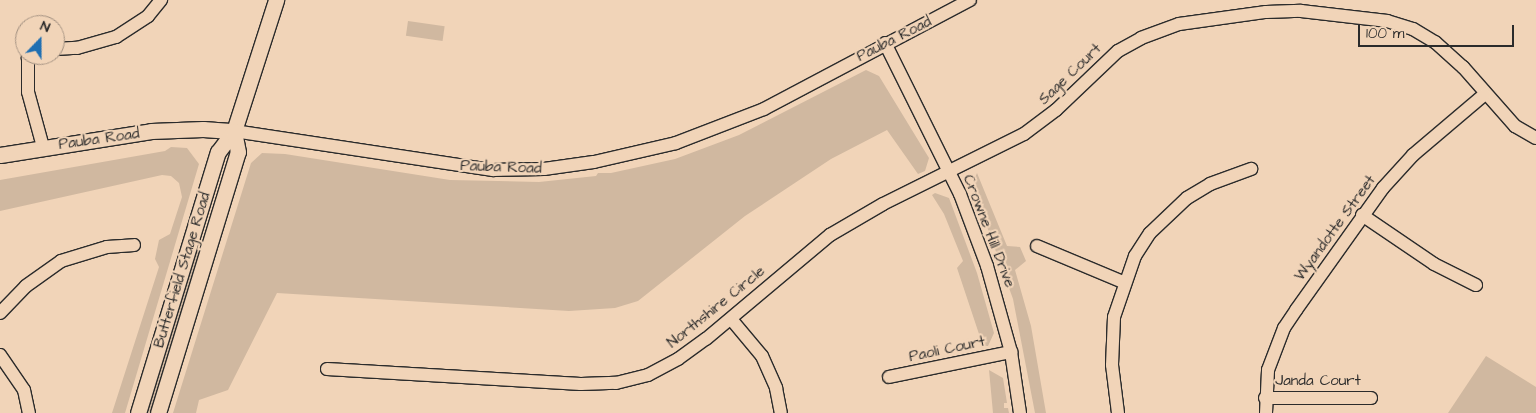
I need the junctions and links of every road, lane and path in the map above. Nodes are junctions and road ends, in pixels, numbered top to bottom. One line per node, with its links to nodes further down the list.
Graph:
1 (161, 0): 5 (street)
2 (276, 0): 8 (main road, Butterfield Stage Road)
3 (969, 0): 4 (street, Pauba Road)
4 (885, 43): 8 (street, Pauba Road); 13 (street, Crowne Hill Drive)
5 (65, 49)
6 (28, 65): 10 (street)
7 (1485, 94): 9 (street, Sage Court); 13 (street, Sage Court); 14 (street, Wyandotte Street)
8 (234, 131): 10 (main road, Pauba Road); 28 (main road, Butterfield Stage Road); 29 (main road, Butterfield Stage Road)
9 (1536, 138)
10 (43, 147): 11 (main road, Pauba Road)
11 (0, 155)
12 (1251, 169): 17 (street)
13 (949, 172): 20 (street, Northshire Circle); 21 (street, Crowne Hill Drive)
14 (1362, 215): 18 (street); 25 (street, Wyandotte Street)
15 (134, 245): 19 (street)
16 (1037, 246): 17 (street)
17 (1123, 282): 32 (street)
18 (1476, 285)
19 (0, 313)
20 (731, 319): 23 (street, Northshire Circle); 30 (street)
21 (1011, 352): 24 (street, Paoli Court); 31 (street, Crowne Hill Drive)
22 (0, 355): 27 (street)
23 (327, 369)
24 (889, 377)
25 (1265, 398): 26 (street, Janda Court); 33 (street, Wyandotte Street)
26 (1371, 398)
27 (29, 413)
28 (138, 413)
29 (158, 413)
30 (781, 413)
31 (1020, 413)
32 (1118, 413)
33 (1266, 413)

